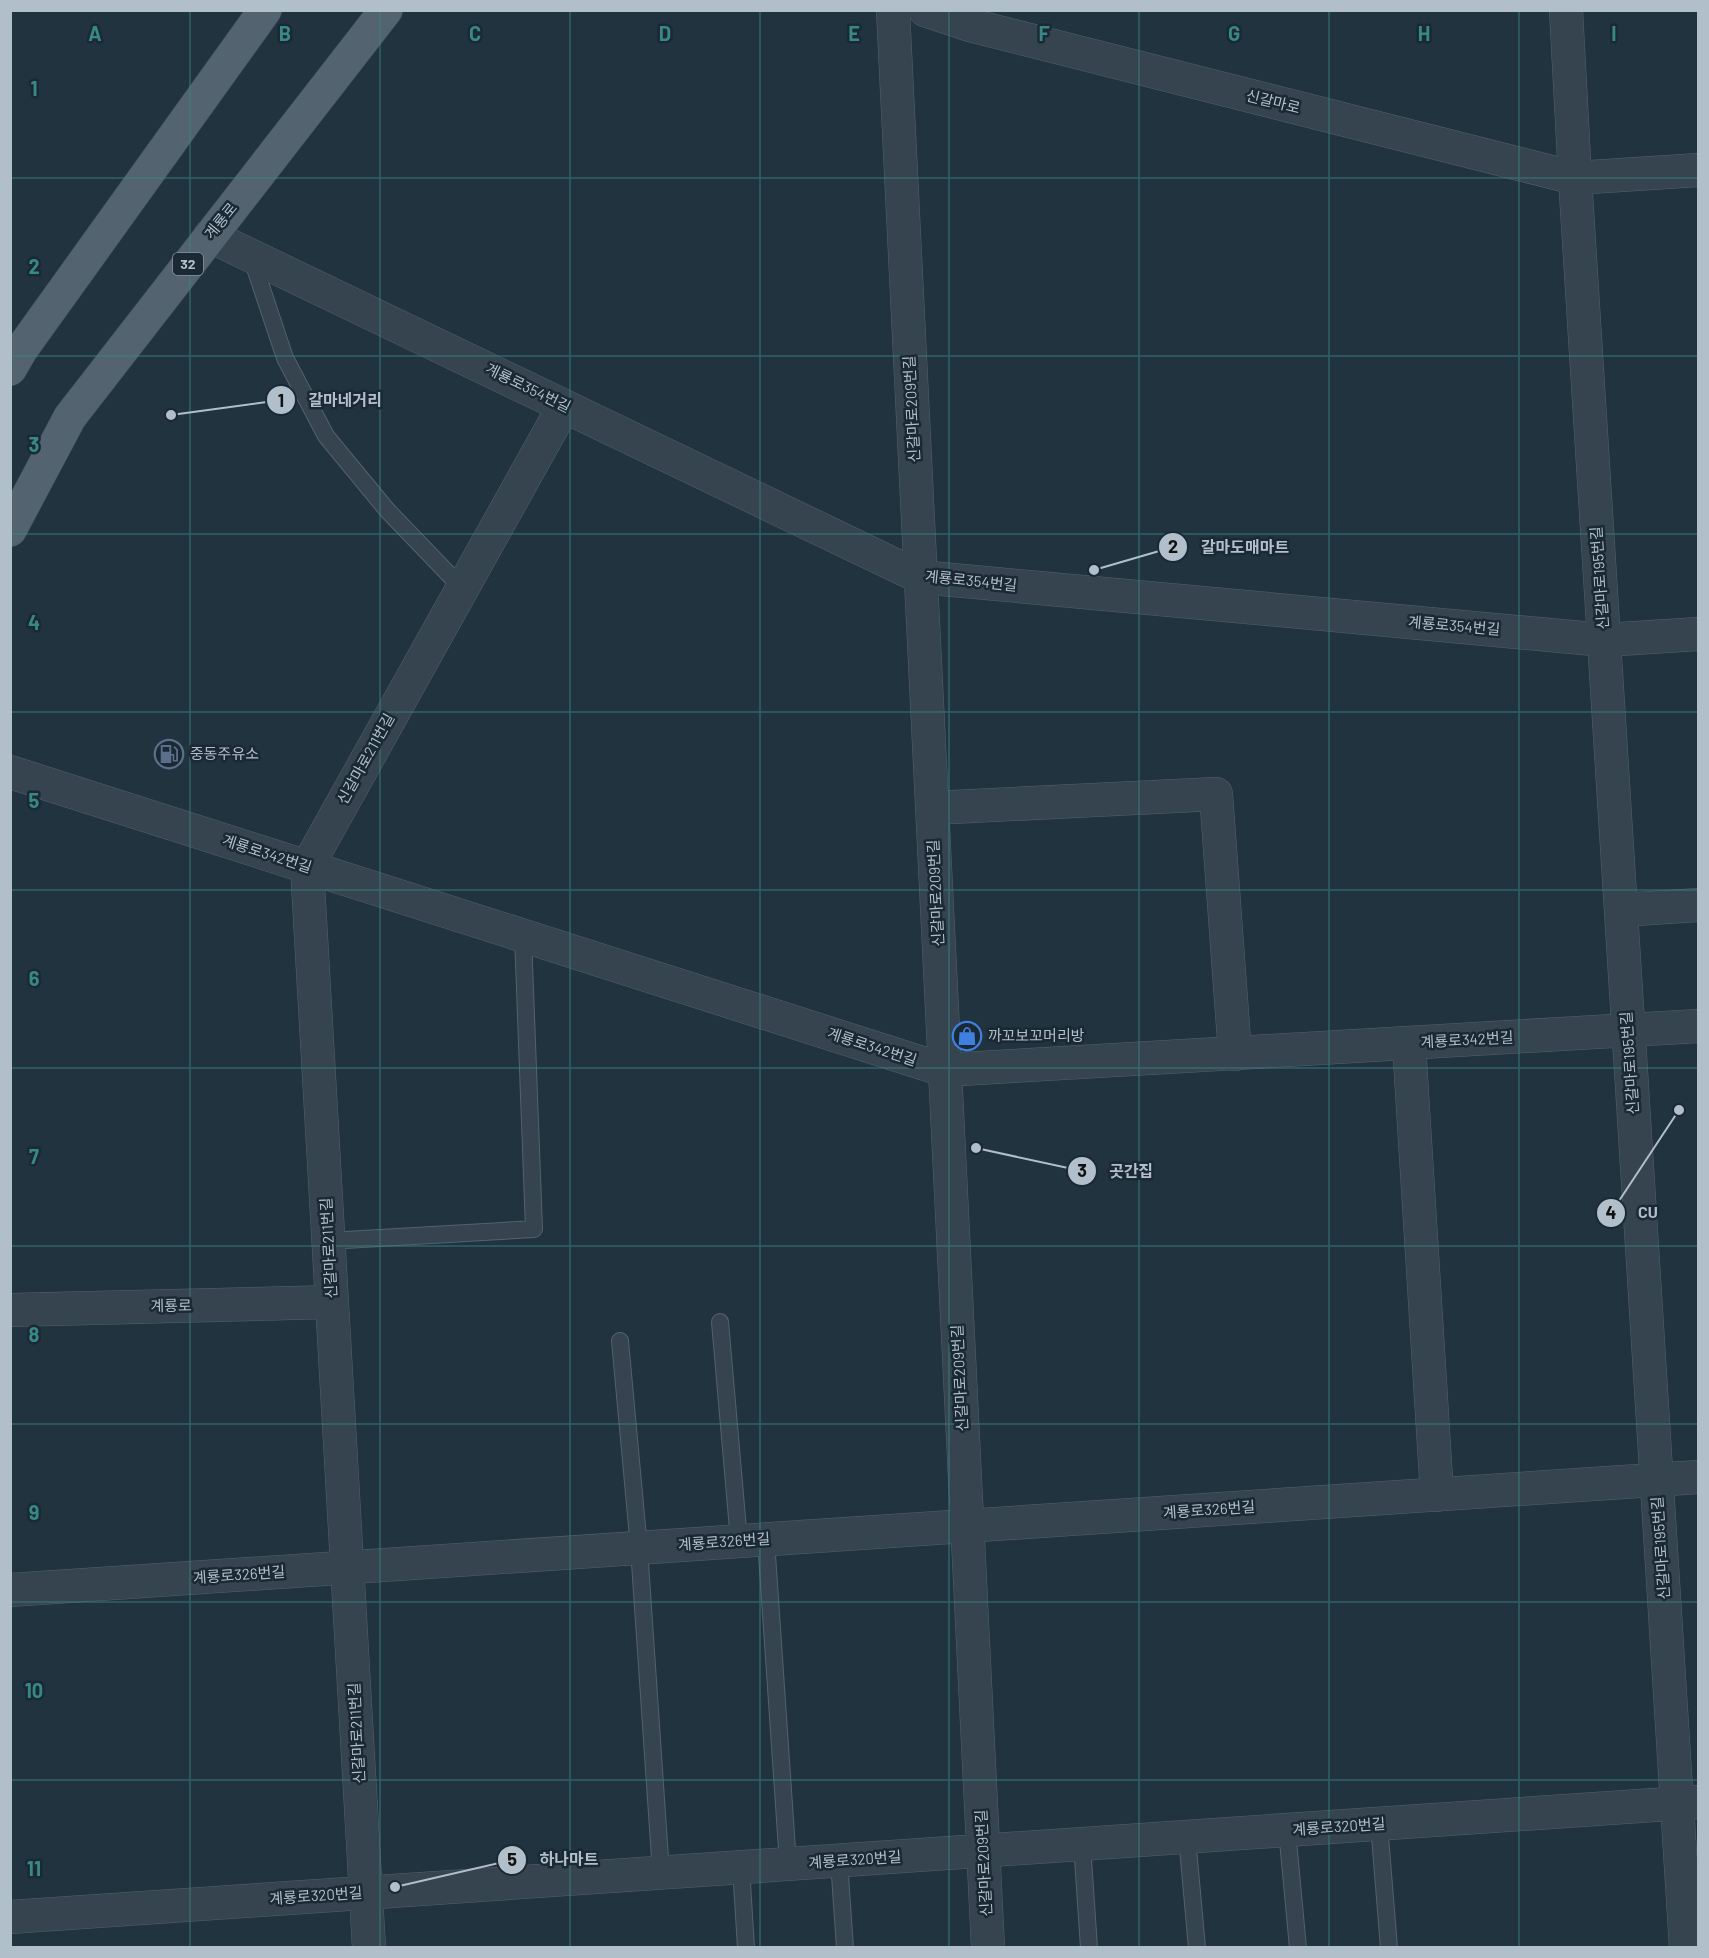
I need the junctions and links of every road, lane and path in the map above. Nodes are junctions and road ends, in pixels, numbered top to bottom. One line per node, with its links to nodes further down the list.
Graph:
1 (266, 10): 11 (main road)
2 (386, 10): 9 (main road, 계룡로 / 32)
3 (893, 10): 14 (street, 신갈마로209번길)
4 (925, 10): 6 (street, 신갈마로)
5 (1566, 10): 8 (street)
6 (973, 18): 8 (street, 신갈마로)
7 (1698, 170): 8 (street, 신갈마로)
8 (1575, 178): 17 (street, 신갈마로195번길)
9 (210, 236): 10 (street, 계룡로354번길); 13 (main road, 계룡로 / 32)
10 (250, 255): 12 (street, 계룡로354번길); 15 (lane)
11 (14, 356)
12 (564, 406): 14 (street, 계룡로354번길); 15 (street, 신갈마로211번길)
13 (10, 530)
14 (920, 577): 17 (street, 계룡로354번길); 19 (street, 신갈마로209번길)
15 (461, 587): 20 (street, 신갈마로211번길)
16 (1698, 634): 17 (street, 계룡로354번길)
17 (1604, 640): 22 (street, 신갈마로195번길)
18 (10, 772): 20 (street, 계룡로342번길)
19 (932, 808): 27 (street); 28 (street, 신갈마로209번길)
20 (307, 867): 23 (street, 계룡로342번길); 29 (street, 신갈마로211번길)
21 (1698, 905): 22 (street)
22 (1621, 910): 25 (street, 신갈마로195번길)
23 (523, 936): 28 (street, 계룡로342번길); 29 (lane)
24 (1698, 1026): 25 (street, 계룡로342번길)
25 (1628, 1030): 26 (street, 계룡로342번길); 35 (street, 신갈마로195번길)
26 (1409, 1044): 27 (street, 계룡로342번길); 36 (street)
27 (1235, 1054): 28 (street, 계룡로342번길)
28 (945, 1070): 37 (street, 신갈마로209번길)
29 (328, 1241): 30 (street, 신갈마로211번길)
30 (332, 1302): 31 (street, 계룡로); 40 (street, 신갈마로211번길)
31 (10, 1310)
32 (720, 1322): 38 (lane)
33 (620, 1341): 39 (lane)
34 (1698, 1477): 35 (street, 계룡로326번길)
35 (1656, 1480): 36 (street, 계룡로326번길); 42 (street, 신갈마로195번길)
36 (1437, 1495): 37 (street, 계룡로326번길)
37 (967, 1526): 38 (street, 계룡로326번길); 47 (street, 신갈마로209번길)
38 (753, 1540): 39 (street, 계룡로326번길); 49 (lane)
39 (639, 1548): 40 (street, 계룡로326번길); 51 (lane)
40 (347, 1568): 41 (street, 계룡로326번길); 52 (street, 신갈마로211번길)
41 (10, 1590)
42 (1688, 1803): 43 (street, 계룡로320번길); 62 (street, 신갈마로195번길)
43 (1379, 1824): 44 (street, 계룡로320번길); 61 (lane)
44 (1287, 1830): 45 (street, 계룡로320번길); 60 (lane)
45 (1187, 1837): 46 (street, 계룡로320번길); 59 (lane)
46 (1082, 1844): 47 (street, 계룡로320번길); 58 (lane)
47 (983, 1851): 48 (street, 계룡로320번길); 57 (street, 신갈마로209번길)
48 (839, 1861): 49 (street, 계룡로320번길); 56 (lane)
49 (788, 1864): 50 (street, 계룡로320번길)
50 (741, 1867): 51 (street, 계룡로320번길); 55 (lane)
51 (661, 1873): 52 (street, 계룡로320번길)
52 (365, 1893): 53 (street, 계룡로320번길); 54 (street, 신갈마로211번길)
53 (10, 1917)
54 (369, 1947)
55 (746, 1947)
56 (845, 1947)
57 (988, 1947)
58 (1089, 1947)
59 (1197, 1947)
60 (1298, 1947)
61 (1389, 1947)
62 (1686, 1947)

